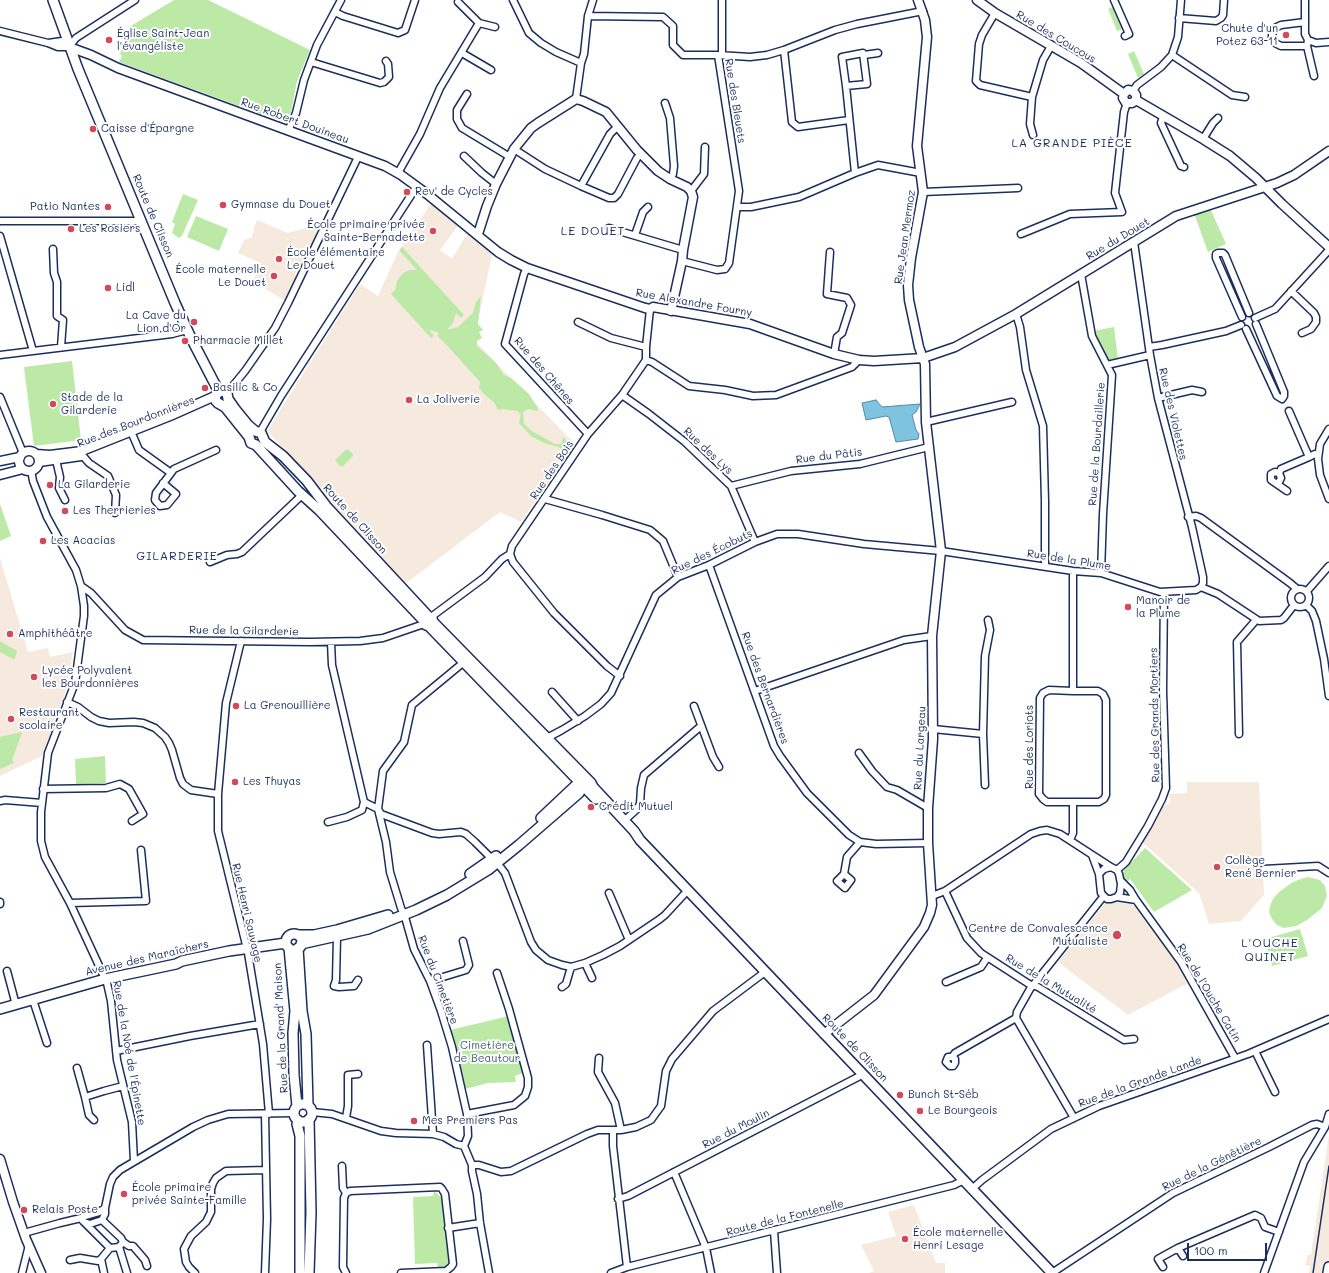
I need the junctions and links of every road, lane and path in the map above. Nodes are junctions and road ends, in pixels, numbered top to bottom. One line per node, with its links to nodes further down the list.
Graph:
1 (47, 0): 29 (main road, Route de Clisson)
2 (53, 0): 29 (main road, Route de Clisson)
3 (135, 0): 29 (street)
4 (341, 0): 17 (street)
5 (415, 0): 17 (street)
6 (513, 0): 38 (street)
7 (593, 0): 19 (street)
8 (722, 0): 33 (street)
9 (918, 0): 16 (street, Rue Jean Mermoz)
10 (977, 0): 18 (street, Rue des Coucous)
11 (1114, 0): 25 (street)
12 (1181, 0): 20 (street)
13 (1224, 0): 20 (street)
14 (1305, 0): 21 (street)
15 (458, 2): 22 (street)
16 (923, 11): 30 (street); 68 (street, Rue Jean Mermoz)
17 (336, 12): 37 (street)
18 (995, 13): 28 (street, Rue des Coucous); 45 (street)
19 (588, 16): 33 (street, Rue des Bleuets); 38 (street)
20 (1179, 18): 35 (street)
21 (1305, 22): 27 (street); 27 (street)
22 (479, 23): 23 (street); 31 (street)
23 (495, 27)
24 (0, 31): 29 (street)
25 (1125, 36)
26 (1329, 42): 27 (street)
27 (1308, 43): 40 (street)
28 (1051, 46): 44 (street, Rue des Coucous); 45 (street)
29 (69, 47): 55 (street, Rue Robert Douineau); 80 (main road, Route de Clisson)
30 (784, 50): 33 (street); 53 (street)
31 (462, 53): 39 (street); 66 (street)
32 (878, 53): 34 (street)
33 (720, 55): 78 (street, Rue des Bleuets)
34 (864, 55): 41 (street); 41 (street)
35 (1172, 55): 42 (street); 46 (street)
36 (386, 61): 37 (street)
37 (311, 62): 55 (street)
38 (581, 63): 47 (street)
39 (491, 70)
40 (1314, 76)
41 (846, 86): 53 (street)
42 (1133, 91): 44 (street); 48 (street)
43 (467, 94): 64 (street)
44 (1124, 94): 50 (street)
45 (1032, 97): 56 (street)
46 (1245, 97)
47 (576, 99): 54 (street); 59 (street)
48 (1136, 100): 50 (street); 51 (street)
49 (665, 103): 69 (street)
50 (1127, 103): 83 (street)
51 (1163, 117): 57 (street); 65 (street)
52 (1218, 118): 57 (street)
53 (849, 120): 67 (street)
54 (617, 127): 61 (street); 72 (street)
55 (288, 131): 62 (street, Rue Robert Douineau)
56 (1033, 135)
57 (1203, 139): 73 (street)
58 (705, 146): 75 (street)
59 (514, 149): 64 (street); 72 (street)
60 (1329, 151): 73 (street, Rue du Douet)
61 (641, 154): 69 (street); 72 (street)
62 (358, 156): 66 (street, Rue Robert Douineau); 119 (street)
63 (464, 156): 70 (street)
64 (510, 156): 70 (street)
65 (1184, 167)
66 (398, 173): 71 (street, Rue Robert Douineau)
67 (855, 173): 68 (street); 78 (street)
68 (921, 173): 76 (street, Rue Jean Mermoz)
69 (670, 179): 75 (street)
70 (496, 184): 82 (street)
71 (417, 186): 82 (street, Rue Robert Douineau); 125 (street)
72 (581, 186)
73 (1266, 187): 86 (street, Rue du Douet); 87 (street)
74 (1018, 188): 76 (street)
75 (691, 191): 89 (street)
76 (923, 192): 112 (street, Rue Jean Mermoz)
77 (648, 207): 84 (street)
78 (737, 207): 91 (street, Rue des Bleuets)
79 (0, 221): 80 (street)
80 (142, 221): 103 (main road, Route de Clisson)
81 (609, 228): 84 (street)
82 (475, 232): 92 (street, Rue Alexandre Fourny)
83 (1021, 234)
84 (636, 235): 89 (street)
85 (0, 236): 108 (street)
86 (1134, 242): 93 (street, Rue du Douet); 107 (street, Rue des Violettes)
87 (1329, 248): 94 (street)
88 (53, 249): 105 (street)
89 (683, 250): 91 (street)
90 (830, 252): 109 (street)
91 (682, 261): 96 (street)
92 (527, 268): 95 (street, Rue Alexandre Fourny); 126 (street, Rue des Chênes)
93 (1081, 274): 98 (street, Rue du Douet); 115 (street, Rue de la Bourdaillerie)
94 (1291, 291): 100 (street); 104 (street)
95 (650, 309): 96 (street, Rue Alexandre Fourny); 106 (street)
96 (671, 311): 109 (street, Rue Alexandre Fourny)
97 (1249, 313): 99 (street); 99 (street); 100 (street)
98 (1016, 314): 112 (street, Rue du Douet); 156 (street)
99 (1242, 317): 102 (street)
100 (1256, 321): 102 (street); 102 (street)
101 (578, 322): 106 (street)
102 (1244, 327): 107 (street)
103 (187, 330): 105 (street); 119 (main road, Route de Clisson)
104 (1302, 333)
105 (61, 347): 108 (street)
106 (646, 347): 113 (street)
107 (1149, 347): 111 (street, Rue des Violettes)
108 (33, 351): 110 (street)
109 (834, 354): 114 (street, Rue Alexandre Fourny)
110 (0, 355)
111 (1150, 355): 115 (street); 120 (street, Rue des Violettes)
112 (923, 358): 114 (street, Rue Alexandre Fourny); 123 (street, Rue du Largeau)
113 (646, 360): 114 (street); 117 (street, Rue des Bois)
114 (859, 360)
115 (1107, 365): 159 (street, Rue de la Bourdaillerie)
116 (1202, 392): 120 (street)
117 (622, 395): 126 (street, Rue des Bois); 143 (street, Rue des Lys)
118 (0, 397): 130 (street)
119 (221, 398): 125 (main road, Route de Clisson); 127 (street, Rue des Bourdonnières); 134 (street, Rue des Bourdonnières)
120 (1158, 398): 150 (street, Rue des Violettes)
121 (1012, 402): 123 (street)
122 (1288, 411): 133 (street)
123 (926, 422): 128 (street, Rue du Largeau)
124 (1329, 429): 131 (street)
125 (257, 434): 145 (main road, Route de Clisson); 170 (main road, Route de Clisson)
126 (588, 434): 146 (street, Rue des Bois)
127 (133, 436): 132 (street, Rue des Bourdonnières); 138 (street)
128 (929, 447): 143 (street, Rue du Pâtis); 152 (street, Rue du Largeau)
129 (216, 450): 138 (street)
130 (22, 455): 134 (street); 136 (street); 137 (street)
131 (1318, 455): 133 (street); 147 (street)
132 (82, 456): 135 (street, Rue des Bourdonnières); 149 (street)
133 (1309, 457): 139 (street)
134 (38, 458): 135 (street, Rue des Bourdonnières); 137 (street)
135 (56, 460): 148 (street)
136 (0, 461)
137 (27, 470): 140 (street); 161 (street)
138 (171, 473): 141 (street)
139 (1280, 473): 142 (street); 142 (street)
140 (0, 475)
141 (164, 483)
142 (1277, 483): 144 (street)
143 (731, 486): 151 (street, Rue des Lys)
144 (1287, 491)
145 (302, 495): 154 (street); 170 (main road, Route de Clisson)
146 (544, 499): 153 (street, Rue des Bois); 160 (street)
147 (1329, 499)
148 (65, 500)
149 (115, 513)
150 (1188, 517): 162 (street, Rue des Violettes); 163 (street)
151 (755, 542): 152 (street, Rue des Écobuts); 155 (street, Rue des Écobuts)
152 (941, 550): 156 (street, Rue de la Plume); 171 (street, Rue du Largeau)
153 (510, 554): 170 (street, Rue des Bois); 176 (street)
154 (210, 562)
155 (709, 565): 160 (street, Rue des Écobuts); 178 (street, Rue des Bernardières)
156 (1045, 566): 158 (street, Rue de la Plume)
157 (1329, 566): 164 (street)
158 (1073, 571): 159 (street, Rue de la Plume); 177 (street)
159 (1101, 573): 165 (street, Rue de la Plume)
160 (678, 577): 176 (street, Rue des Écobuts)
161 (81, 586): 172 (street, Rue de la Gilarderie); 181 (street, Rue de la Noé de l'Épinette)
162 (1201, 587): 165 (street, Rue de la Plume); 169 (street)
163 (1297, 589): 164 (street); 166 (street)
164 (1307, 591): 167 (street)
165 (1164, 592): 211 (street, Rue des Grands Mortiers)
166 (1294, 604): 167 (street); 169 (street)
167 (1306, 605): 175 (street)
168 (988, 620): 186 (street)
169 (1256, 620): 187 (street)
170 (428, 621): 173 (street, Rue de la Gilarderie); 174 (main road, Route de Clisson); 188 (main road, Route de Clisson)
171 (932, 636): 178 (street); 185 (street, Rue du Largeau)
172 (241, 640): 173 (street, Rue de la Gilarderie); 194 (street, Rue Henri Sauvage)
173 (331, 642): 197 (street)
174 (464, 662): 188 (main road, Route de Clisson); 200 (street)
175 (1327, 665): 180 (street)
176 (620, 676): 183 (street, Rue des Écobuts)
177 (1073, 690): 198 (street, Rue des Loriots); 198 (street, Rue des Loriots)
178 (755, 691): 206 (street, Rue des Bernardières)
179 (552, 692): 183 (street)
180 (1329, 696)
181 (68, 702): 193 (street, Rue de la Noé de l'Épinette); 194 (street)
182 (694, 706): 184 (street)
183 (578, 721): 188 (street, Rue des Écobuts)
184 (701, 726): 190 (street); 201 (street)
185 (933, 729): 186 (street); 199 (street, Rue du Largeau)
186 (984, 734): 192 (street)
187 (1239, 734)
188 (544, 741): 191 (main road, Route de Clisson)
189 (858, 753): 199 (street)
190 (718, 767)
191 (582, 785): 201 (main road, Route de Clisson); 204 (main road, Route de Clisson); 210 (main road, Avenue des Maraîchers)
192 (985, 785)
193 (43, 789): 196 (street, Rue de la Noé de l'Épinette); 202 (street)
194 (218, 794): 230 (street, Rue Henri Sauvage)
195 (0, 801): 196 (street)
196 (42, 802): 224 (street, Rue de la Noé de l'Épinette)
197 (364, 802): 200 (street); 203 (street)
198 (1073, 802): 205 (street)
199 (928, 808): 207 (street, Rue du Largeau)
200 (378, 810): 210 (street); 225 (street, Rue du Cimetière)
201 (625, 820): 204 (main road, Route de Clisson)
202 (132, 821)
203 (328, 822)
204 (640, 840): 217 (main road, Route de Clisson)
205 (1070, 840): 209 (street); 218 (street)
206 (860, 842): 207 (street); 214 (street)
207 (928, 843): 220 (street, Rue du Largeau)
208 (141, 850): 224 (street)
209 (1092, 855): 211 (street); 215 (street)
210 (494, 861): 225 (main road, Avenue des Maraîchers); 233 (street)
211 (1114, 869): 215 (street); 216 (street)
212 (1264, 869): 213 (street)
213 (1329, 873)
214 (844, 874)
215 (1099, 874): 221 (street)
216 (1121, 881): 222 (street); 223 (street, Rue de l'Ouche Catin)
217 (688, 890): 227 (street); 235 (main road, Route de Clisson)
218 (945, 891): 220 (street); 231 (street, Rue de la Mutualité)
219 (608, 893): 227 (street)
220 (932, 896): 250 (street, Rue du Largeau)
221 (1103, 897): 222 (street); 242 (street)
222 (1117, 897): 223 (street)
223 (1136, 900): 258 (street, Rue de l'Ouche Catin)
224 (70, 903): 238 (street, Rue de la Noé de l'Épinette)
225 (403, 913): 226 (main road, Avenue des Maraîchers); 229 (main road, Avenue des Maraîchers); 240 (street, Rue du Cimetière)
226 (337, 936): 229 (main road, Avenue des Maraîchers); 239 (street)
227 (628, 940): 232 (street)
228 (464, 941): 240 (street)
229 (295, 944): 230 (main road, Avenue des Maraîchers); 265 (main road, Rue de la Grand' Maison); 266 (main road, Rue de la Grand' Maison)
230 (246, 949): 238 (main road, Avenue des Maraîchers); 249 (street, Rue Henri Sauvage)
231 (987, 958): 241 (street); 242 (street, Rue de la Mutualité)
232 (585, 963): 233 (street); 237 (street)
233 (571, 967): 243 (street)
234 (7, 971): 245 (street)
235 (765, 972): 250 (main road, Route de Clisson); 275 (street)
236 (497, 973): 268 (street)
237 (592, 978)
238 (105, 979): 244 (main road, Avenue des Maraîchers); 254 (street, Rue de la Noé de l'Épinette)
239 (358, 980)
240 (430, 981): 268 (street, Rue du Cimetière)
241 (946, 982)
242 (1033, 985): 247 (street); 251 (street, Rue de la Mutualité)
243 (562, 988)
244 (32, 1000): 245 (main road, Avenue des Maraîchers); 252 (street)
245 (16, 1005): 246 (main road, Avenue des Maraîchers)
246 (0, 1009)
247 (1016, 1018): 256 (street); 271 (street)
248 (1329, 1019): 255 (street, Rue de la Grande Lande)
249 (260, 1024): 254 (street); 267 (street, Rue Henri Sauvage)
250 (824, 1034): 261 (main road, Route de Clisson)
251 (1134, 1039)
252 (47, 1043)
253 (427, 1045): 276 (street)
254 (116, 1051): 262 (street, Rue de la Noé de l'Épinette)
255 (1256, 1051): 258 (street, Rue de la Grande Lande); 263 (street)
256 (952, 1057)
257 (599, 1058): 275 (street)
258 (1235, 1058): 271 (street, Rue de la Grande Lande)
259 (78, 1068): 264 (street)
260 (358, 1074): 270 (street)
261 (862, 1074): 283 (street, Rue du Moulin); 284 (main road, Route de Clisson)
262 (123, 1086): 264 (street); 279 (street, Rue de la Noé de l'Épinette)
263 (1275, 1092)
264 (85, 1097): 272 (street)
265 (309, 1112): 266 (main road); 266 (main road); 270 (street); 315 (main road, Rue de la Grand' Maison)
266 (296, 1113): 267 (street); 314 (main road, Rue de la Grand' Maison)
267 (267, 1114): 279 (street); 282 (street, Rue Henri Sauvage)
268 (468, 1114): 277 (street, Rue du Cimetière)
269 (1329, 1114): 273 (street)
270 (346, 1118): 276 (street)
271 (1074, 1118): 285 (street, Rue de la Grande Lande)
272 (94, 1120)
273 (1325, 1127): 294 (street); 322 (street, Rue de la Génêtière)
274 (613, 1130): 275 (street); 280 (street); 287 (street)
275 (621, 1130)
276 (433, 1134): 277 (street)
277 (464, 1146): 280 (street)
278 (0, 1159): 295 (street)
279 (134, 1161): 288 (street)
280 (472, 1164): 291 (street)
281 (342, 1166): 286 (street)
282 (266, 1170): 312 (street); 313 (street, Rue Henri Sauvage)
283 (674, 1172): 287 (street, Rue du Moulin); 299 (street)
284 (964, 1180): 285 (main road, Route de Clisson); 293 (street, Route de la Fontenelle)
285 (972, 1189): 322 (main road, Route de Clisson)
286 (346, 1193): 292 (street); 316 (street)
287 (618, 1199): 305 (street)
288 (105, 1208): 289 (street); 290 (street)
289 (82, 1220): 290 (street); 295 (street); 298 (street)
290 (102, 1220): 296 (street)
291 (480, 1223): 292 (street); 318 (street)
292 (448, 1228): 317 (street)
293 (774, 1231): 299 (street, Route de la Fontenelle); 321 (street)
294 (1279, 1232): 300 (street); 323 (street)
295 (24, 1233): 297 (street)
296 (121, 1244): 298 (street); 304 (street); 311 (street)
297 (29, 1245): 308 (street); 309 (street)
298 (110, 1248): 302 (street)
299 (706, 1248): 305 (street, Route de la Fontenelle); 320 (street)
300 (1178, 1248): 301 (street); 306 (street)
301 (1183, 1256)
302 (102, 1259): 303 (street); 310 (street)
303 (70, 1260)
304 (146, 1263)
305 (627, 1267): 319 (street, Route de la Fontenelle)
306 (1163, 1267)
307 (1329, 1267): 324 (main road)
308 (22, 1273)
309 (41, 1273)
310 (104, 1273)
311 (127, 1273)
312 (195, 1273)
313 (265, 1273)
314 (300, 1273)
315 (309, 1273)
316 (346, 1273)
317 (401, 1273)
318 (489, 1273)
319 (611, 1273)
320 (710, 1273)
321 (777, 1273)
322 (1052, 1273)
323 (1264, 1273)
324 (1328, 1273)

